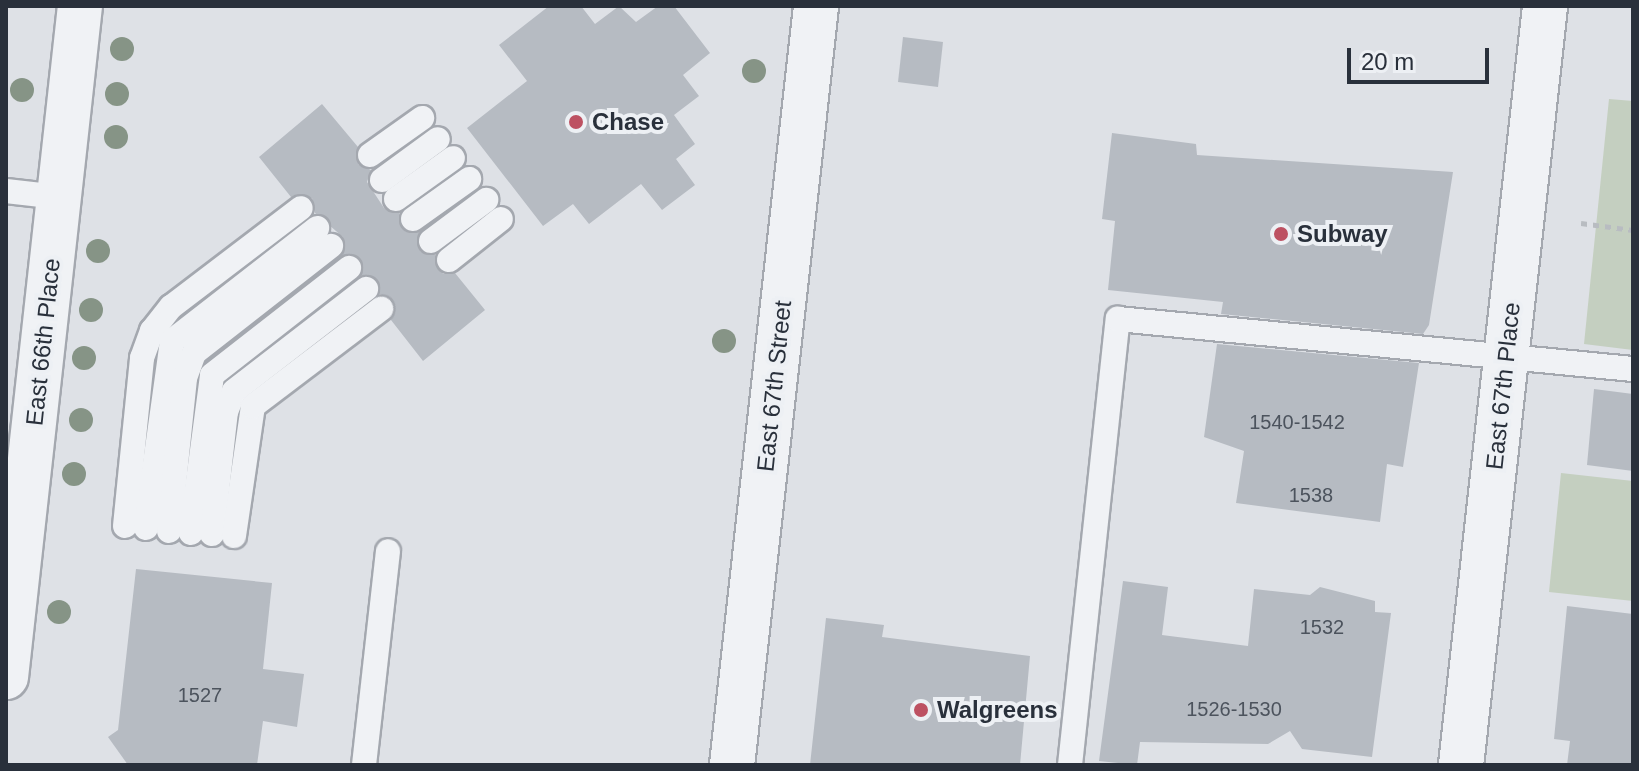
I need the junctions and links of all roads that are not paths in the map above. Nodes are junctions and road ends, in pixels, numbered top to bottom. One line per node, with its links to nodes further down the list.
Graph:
1 (80, 6): 10 (street, East 66th Place)
2 (816, 6): 25 (street, East 67th Street)
3 (1545, 6): 19 (street, East 67th Place)
4 (422, 118): 6 (lane)
5 (446, 149): 8 (lane)
6 (370, 155)
7 (469, 179): 12 (lane)
8 (389, 189)
9 (6, 191): 10 (lane)
10 (59, 197): 23 (street, East 66th Place)
11 (301, 208): 21 (lane)
12 (413, 219)
13 (324, 237): 21 (lane)
14 (431, 241): 15 (lane)
15 (449, 260)
16 (349, 268): 21 (lane)
17 (366, 289): 21 (lane)
18 (381, 309): 21 (lane)
19 (1506, 356): 20 (lane); 26 (lane); 27 (street, East 67th Place)
20 (1633, 369)
21 (180, 531)
22 (388, 551): 24 (lane)
23 (6, 677)
24 (364, 765)
25 (732, 765)
26 (1070, 765)
27 (1461, 765)

